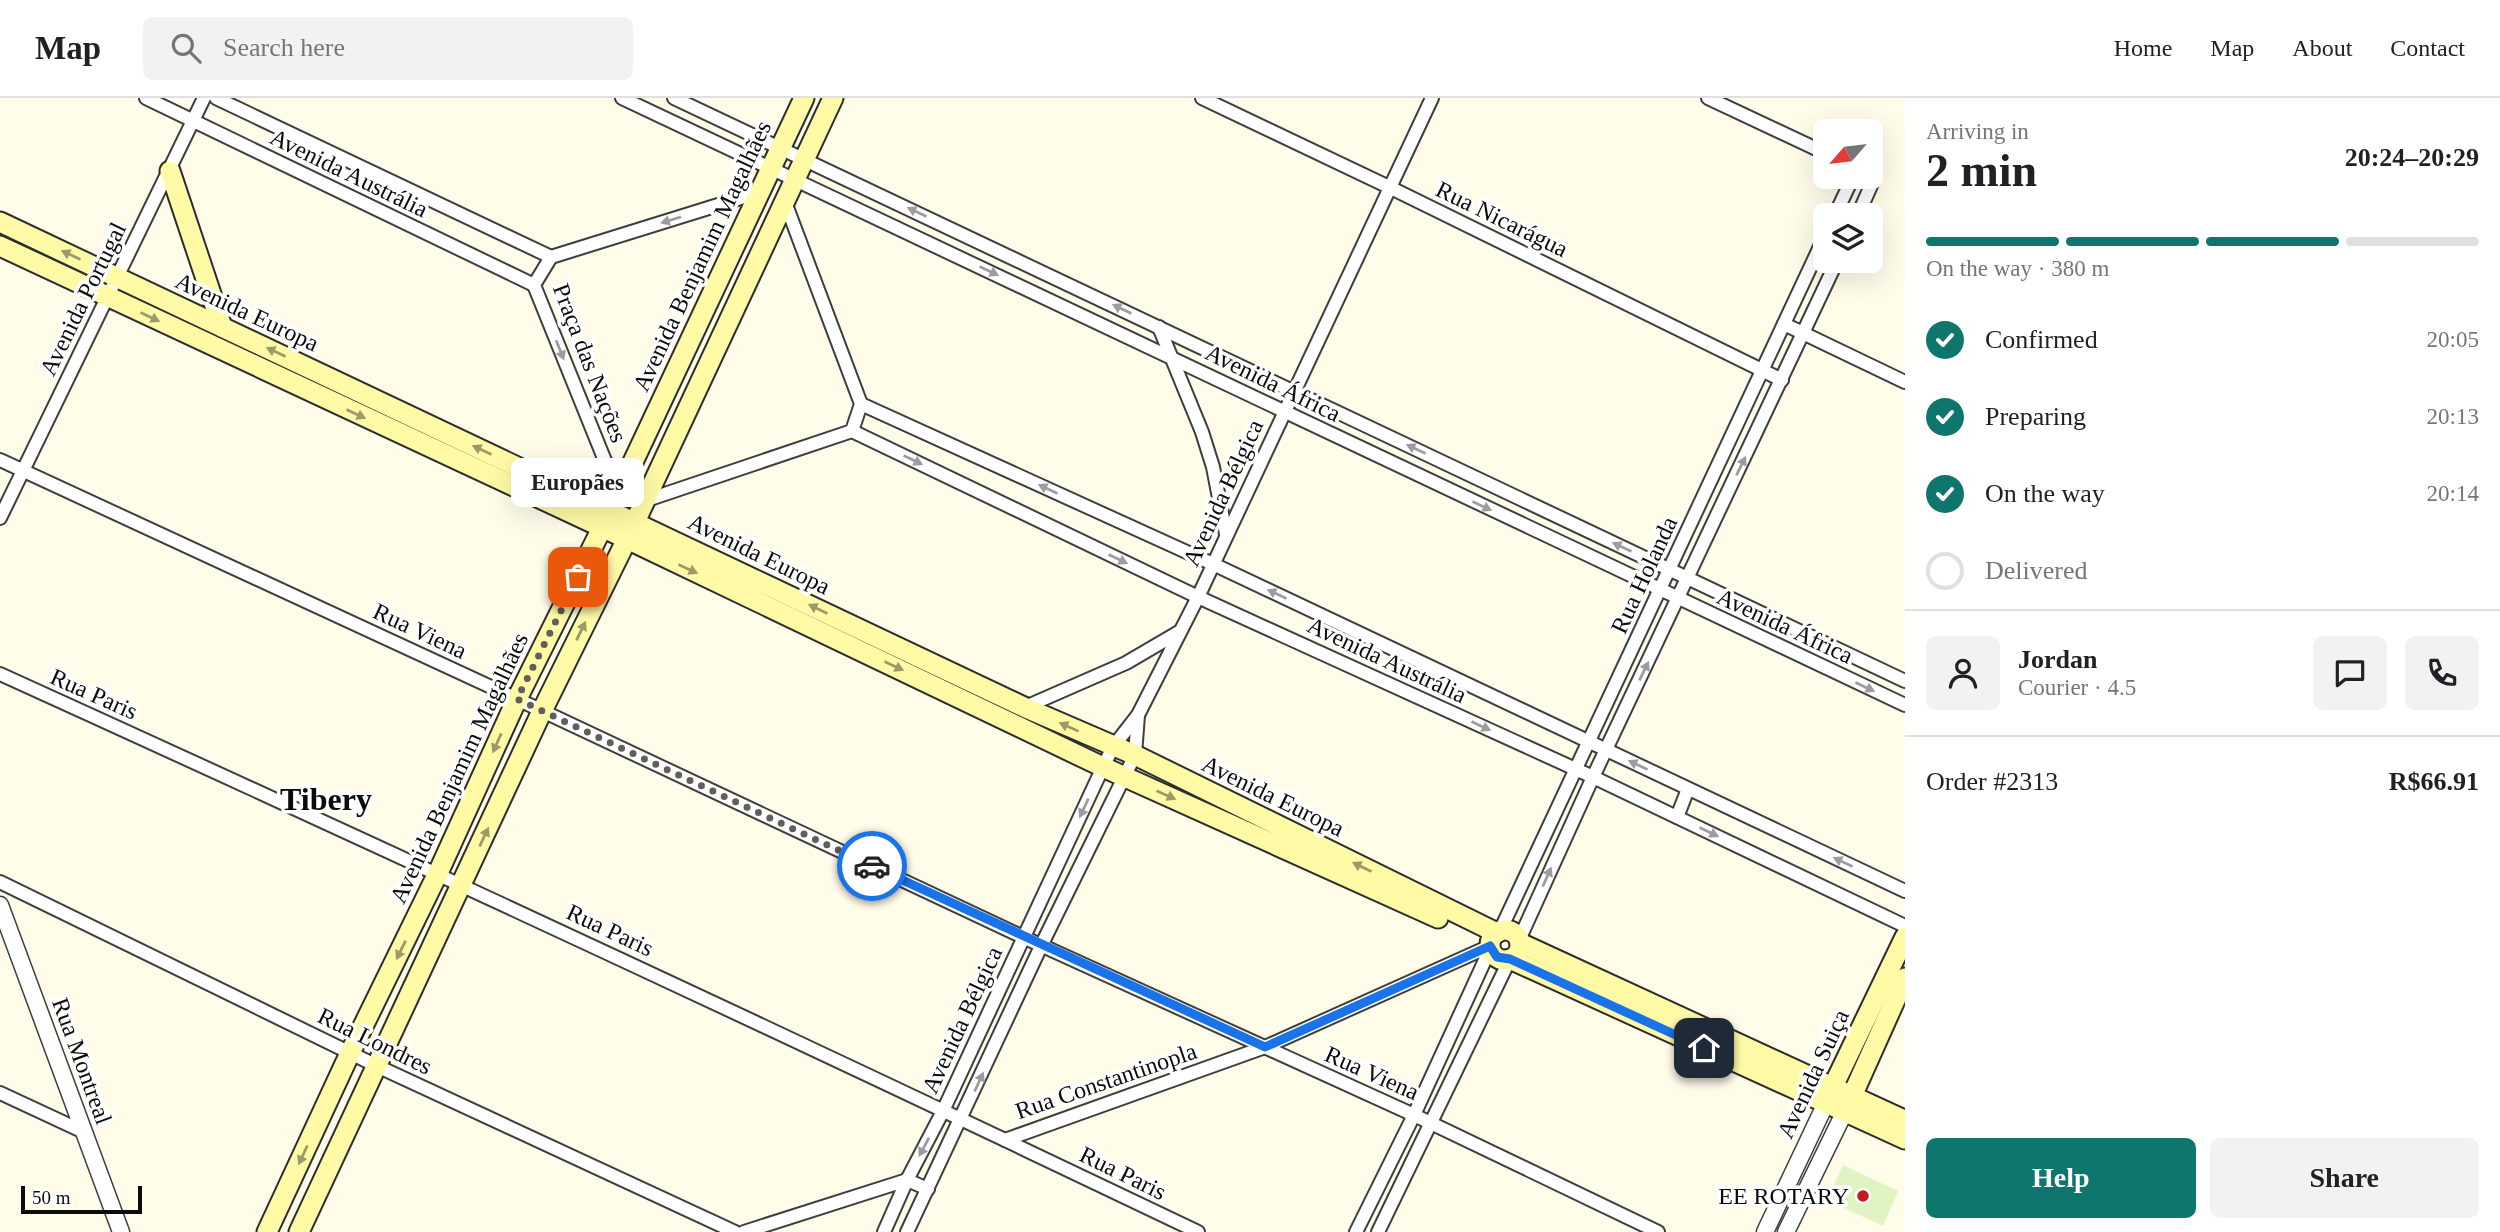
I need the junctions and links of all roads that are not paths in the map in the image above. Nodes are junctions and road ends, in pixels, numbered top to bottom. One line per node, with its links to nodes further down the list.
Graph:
1 (146, 98): 11 (street, Avenida Austrália)
2 (204, 98): 11 (street, Avenida Portugal)
3 (216, 98): 23 (street, Avenida Austrália)
4 (622, 98): 15 (street, Avenida África)
5 (674, 98): 13 (street, Avenida África)
6 (804, 98): 13 (main road, Avenida Benjamim Magalhães)
7 (834, 98): 14 (main road, Avenida Benjamim Magalhães)
8 (1202, 98): 18 (street, Rua Nicarágua)
9 (1432, 98): 18 (street, Avenida Bélgica)
10 (1708, 98): 12 (street)
11 (193, 121): 16 (street, Avenida Portugal); 28 (street, Avenida Austrália)
12 (1813, 147)
13 (780, 148): 14 (street, Avenida África); 15 (main road, Avenida Benjamim Magalhães)
14 (806, 159): 17 (main road, Avenida Benjamim Magalhães); 25 (street, Avenida África, one-way to 14)
15 (771, 170): 17 (street, Avenida África); 19 (main road, Avenida Benjamim Magalhães)
16 (170, 171): 27 (street, Avenida Portugal); 32 (main road)
17 (795, 179): 20 (main road, Avenida Benjamim Magalhães); 29 (street, Avenida África, one-way to 29)
18 (1389, 187): 36 (street, Rua Nicarágua); 40 (street, Avenida Bélgica)
19 (760, 192): 23 (street, Praça das Nações, one-way to 23); 39 (main road, Avenida Benjamim Magalhães)
20 (785, 202): 41 (main road, Avenida Benjamim Magalhães); 42 (street)
21 (0, 222): 27 (main road, Avenida Europa, one-way to 21)
22 (0, 246): 30 (main road, Avenida Europa)
23 (551, 257): 28 (street, Praça das Nações)
24 (1813, 262): 31 (street, Rua Holanda)
25 (1044, 272): 29 (street); 33 (street, Avenida África, one-way to 25)
26 (1832, 273): 34 (street, Rua Holanda)
27 (118, 277): 30 (street, Avenida Portugal); 32 (main road, Avenida Europa)
28 (534, 285): 48 (street, Praça das Nações, one-way to 48)
29 (1034, 292): 35 (street, Avenida África)
30 (106, 297): 46 (street, Avenida Portugal); 48 (main road, Avenida Europa, one-way to 48)
31 (1784, 324): 34 (street); 36 (street, Rua Holanda)
32 (222, 327): 48 (main road, Avenida Europa, one-way to 32)
33 (1159, 327): 35 (street); 40 (street, Avenida África)
34 (1804, 333): 37 (street, Rua Holanda); 38 (street)
35 (1171, 357): 43 (street, Avenida África); 51 (street)
36 (1763, 371): 37 (street, Rua Nicarágua); 53 (street, Rua Holanda)
37 (1782, 380): 54 (street, Rua Holanda, one-way to 37)
38 (1905, 382)
39 (667, 388): 41 (main road); 48 (main road, Avenida Benjamim Magalhães)
40 (1296, 391): 43 (street, Avenida Bélgica); 53 (street, Avenida África, one-way to 40)
41 (691, 401): 47 (main road, Avenida Benjamim Magalhães)
42 (861, 404): 44 (street); 52 (street, Avenida Austrália, one-way to 42)
43 (1285, 412): 51 (street, Avenida Bélgica); 55 (street, Avenida África, one-way to 55)
44 (852, 431): 47 (street); 56 (street, Avenida Austrália, one-way to 56)
45 (0, 460): 46 (street, Rua Viena)
46 (23, 471): 49 (street, Avenida Portugal); 61 (street, Rua Viena)
47 (644, 501): 50 (main road, Avenida Benjamim Magalhães)
48 (610, 510): 50 (main road, Avenida Europa); 61 (main road, Avenida Benjamim Magalhães)
49 (0, 518)
50 (631, 530): 63 (main road, Avenida Europa, one-way to 50); 64 (main road, Avenida Benjamim Magalhães, one-way to 50); 65 (main road, Avenida Europa, one-way to 65)
51 (1226, 534): 52 (street, Avenida Bélgica)
52 (1213, 564): 56 (street, Avenida Bélgica); 67 (street, Avenida Austrália, one-way to 52)
53 (1669, 569): 54 (street, Avenida África); 55 (street, Rua Holanda)
54 (1687, 578): 57 (street, Rua Holanda); 60 (street, Avenida África)
55 (1660, 591): 57 (street, Avenida África); 67 (street, Rua Holanda)
56 (1198, 597): 58 (street, Avenida Bélgica); 72 (street, Avenida Austrália, one-way to 72)
57 (1678, 599): 62 (street, Avenida África, one-way to 62); 69 (street, Rua Holanda, one-way to 57)
58 (1180, 631): 63 (street); 66 (street, Avenida Bélgica)
59 (0, 674): 77 (street, Rua Paris)
60 (1904, 680): 62 (street)
61 (517, 699): 64 (street, Rua Viena); 77 (main road, Avenida Benjamim Magalhães, one-way to 77)
62 (1900, 703)
63 (1026, 708): 65 (street); 68 (main road, Avenida Europa, one-way to 63)
64 (542, 711): 79 (main road, Avenida Benjamim Magalhães, one-way to 64); 83 (street, Rua Viena)
65 (997, 715): 71 (main road, Avenida Europa)
66 (1138, 715): 68 (street, Avenida Bélgica); 70 (street, Avenida Bélgica)
67 (1589, 742): 69 (street, Avenida Austrália); 72 (street, Rua Holanda)
68 (1113, 747): 70 (main road, Avenida Europa); 71 (street, Avenida Bélgica)
69 (1606, 750): 74 (street, Rua Holanda); 75 (street, Avenida Austrália, one-way to 69)
70 (1135, 755): 73 (street, Avenida Bélgica); 85 (main road, Avenida Europa, one-way to 70)
71 (1103, 767): 73 (main road, Avenida Europa); 83 (street, Avenida Bélgica, one-way to 83)
72 (1577, 769): 74 (street, Avenida Austrália); 85 (street, Rua Holanda)
73 (1125, 777): 85 (main road, Avenida Europa, one-way to 85); 86 (street, Avenida Bélgica)
74 (1593, 777): 76 (street, Avenida Austrália); 87 (street, Rua Holanda, one-way to 74)
75 (1688, 789): 76 (street); 80 (street, Avenida Austrália, one-way to 75)
76 (1677, 817): 82 (street, Avenida Austrália, one-way to 82)
77 (438, 873): 79 (street, Rua Paris); 90 (main road, Avenida Benjamim Magalhães, one-way to 90)
78 (0, 882): 90 (street, Rua Londres)
79 (463, 884): 91 (main road, Avenida Benjamim Magalhães); 95 (street, Rua Paris)
80 (1905, 891)
81 (0, 905): 101 (street, Rua Montreal)
82 (1905, 926)
83 (1023, 937): 86 (street, Rua Viena); 95 (street, Avenida Bélgica)
84 (1905, 937): 93 (main road, Avenida Suiça)
85 (1494, 940): 87 (main road); 87 (main road); 89 (street, Rua Constantinopla); 96 (street, Rua Holanda)
86 (1042, 944): 89 (street, Rua Viena); 97 (street, Avenida Bélgica, one-way to 86)
87 (1515, 950): 93 (main road); 99 (street, Rua Holanda)
88 (1905, 978): 94 (main road, Avenida Suiça)
89 (1265, 1047): 96 (street, Rua Viena); 103 (street, Rua Constantinopla)
90 (350, 1053): 91 (street, Rua Londres); 107 (main road, Avenida Benjamim Magalhães, one-way to 107)
91 (377, 1066): 108 (main road, Avenida Benjamim Magalhães); 109 (street, Rua Londres)
92 (0, 1093): 101 (street)
93 (1829, 1094): 94 (main road); 117 (street, Avenida Suiça)
94 (1848, 1104): 98 (main road); 102 (main road); 118 (street, Avenida Suiça)
95 (943, 1111): 97 (street, Rua Paris); 104 (street, Avenida Bélgica, one-way to 104)
96 (1414, 1115): 99 (street, Rua Viena); 114 (street, Rua Holanda)
97 (962, 1118): 103 (street, Rua Paris); 105 (street, Avenida Bélgica)
98 (1905, 1120): 100 (main road)
99 (1430, 1123): 115 (street, Rua Holanda); 116 (street, Rua Viena)
100 (1905, 1126)
101 (84, 1132): 106 (street, Rua Montreal)
102 (1905, 1139)
103 (1005, 1140): 113 (street, Rua Paris)
104 (907, 1180): 105 (street); 110 (street); 111 (street, Avenida Bélgica)
105 (928, 1189): 112 (street, Avenida Bélgica)
106 (121, 1232)
107 (267, 1232)
108 (299, 1232)
109 (735, 1232)
110 (744, 1232)
111 (884, 1232)
112 (908, 1232)
113 (1198, 1232)
114 (1356, 1232)
115 (1378, 1232)
116 (1658, 1232)
117 (1765, 1232)
118 (1786, 1232)

